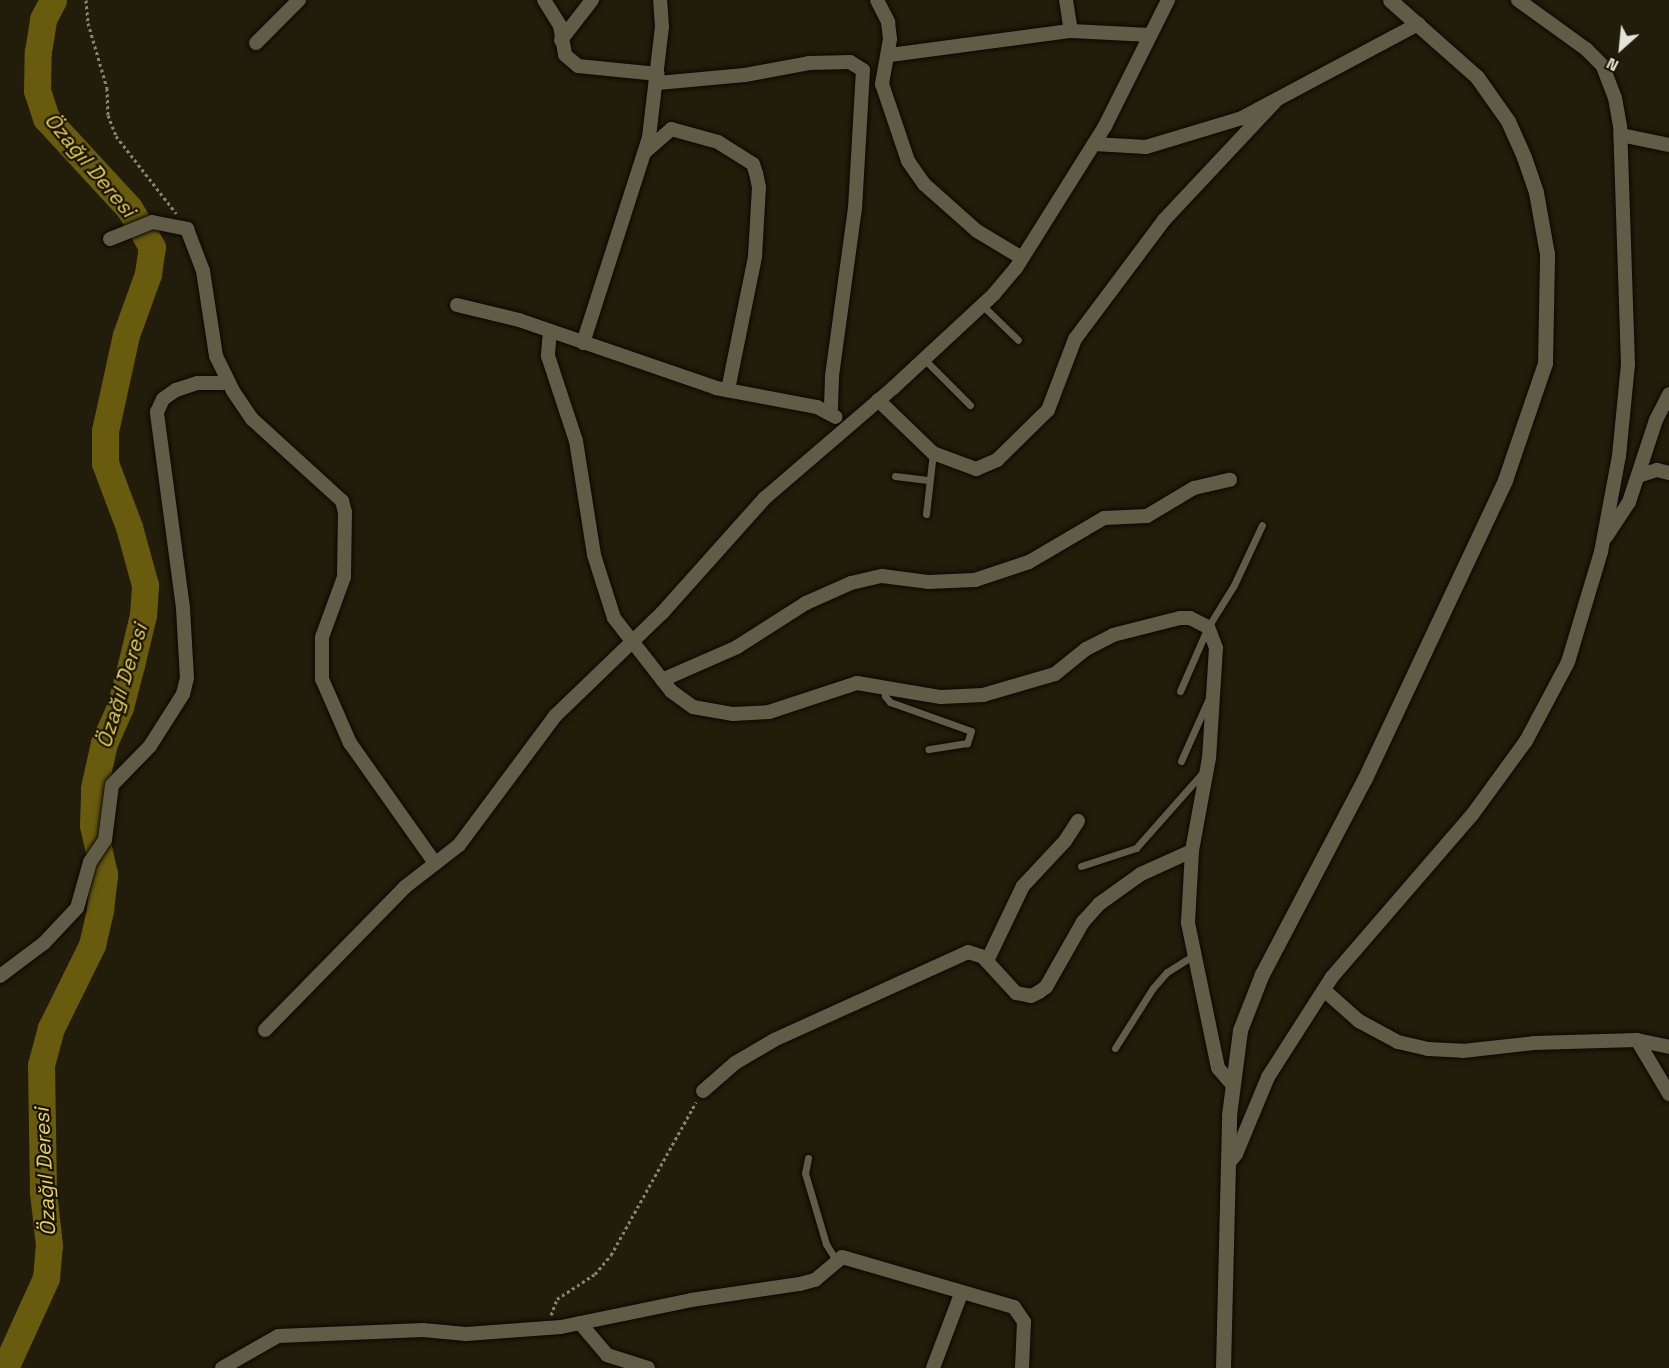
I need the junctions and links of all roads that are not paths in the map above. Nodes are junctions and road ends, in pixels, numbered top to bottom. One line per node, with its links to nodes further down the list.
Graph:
1 (300, 0): 14 (street)
2 (544, 0): 13 (street)
3 (592, 0): 13 (street)
4 (660, 0): 16 (street)
5 (877, 0): 15 (street)
6 (1066, 0): 11 (street)
7 (1168, 0): 12 (street)
8 (1390, 0): 10 (street)
9 (1519, 0): 18 (street)
10 (1418, 24): 17 (street); 67 (street)
11 (1071, 31): 12 (street); 15 (street)
12 (1150, 35): 19 (street)
13 (561, 40): 16 (street)
14 (256, 43)
15 (890, 55): 23 (street)
16 (658, 79): 21 (street); 35 (street)
17 (1275, 102): 19 (street); 37 (street)
18 (1621, 135): 20 (street); 45 (street)
19 (1094, 144): 23 (street)
20 (1669, 145)
21 (645, 152): 28 (street); 31 (street)
22 (110, 238): 30 (street)
23 (1022, 258): 25 (street)
24 (457, 305): 26 (street)
25 (982, 305): 27 (lane); 29 (street)
26 (550, 331): 28 (street); 47 (street)
27 (1018, 340)
28 (583, 343): 31 (street)
29 (924, 359): 33 (street); 34 (lane)
30 (229, 383): 57 (street); 61 (street)
31 (728, 390): 35 (street)
32 (1669, 394): 40 (street)
33 (878, 400): 36 (street); 37 (street)
34 (970, 405)
35 (831, 413): 36 (street)
36 (848, 426): 47 (street)
37 (933, 453): 41 (lane)
38 (1669, 473): 40 (street)
39 (895, 476): 41 (lane)
40 (1638, 476): 45 (street)
41 (928, 480): 43 (lane)
42 (1230, 480): 48 (street)
43 (926, 514)
44 (1262, 525): 46 (lane)
45 (1604, 539): 62 (street)
46 (1208, 627): 49 (street); 50 (lane); 51 (street)
47 (630, 643): 48 (street); 57 (street)
48 (662, 680): 49 (street)
49 (884, 686): 52 (lane)
50 (1180, 692)
51 (1211, 694): 53 (lane); 54 (street)
52 (928, 749)
53 (1181, 761)
54 (1208, 769): 56 (street); 58 (lane)
55 (1078, 821): 60 (street)
56 (1192, 851): 59 (street); 60 (street)
57 (435, 863): 63 (street)
58 (1081, 866)
59 (1194, 955): 66 (lane); 67 (street)
60 (987, 961): 68 (street)
61 (0, 976)
62 (1324, 990): 64 (street); 71 (street)
63 (265, 1030)
64 (1637, 1040): 65 (street); 69 (street)
65 (1669, 1047)
66 (1115, 1048)
67 (1231, 1083): 71 (street)
68 (703, 1090)
69 (1669, 1094)
70 (808, 1158): 72 (lane)
71 (1228, 1164): 79 (street)
72 (836, 1260): 73 (street); 74 (street)
73 (961, 1294): 77 (street); 78 (street)
74 (580, 1323): 75 (street); 76 (street)
75 (222, 1368)
76 (648, 1368)
77 (933, 1368)
78 (1022, 1368)
79 (1223, 1368)

